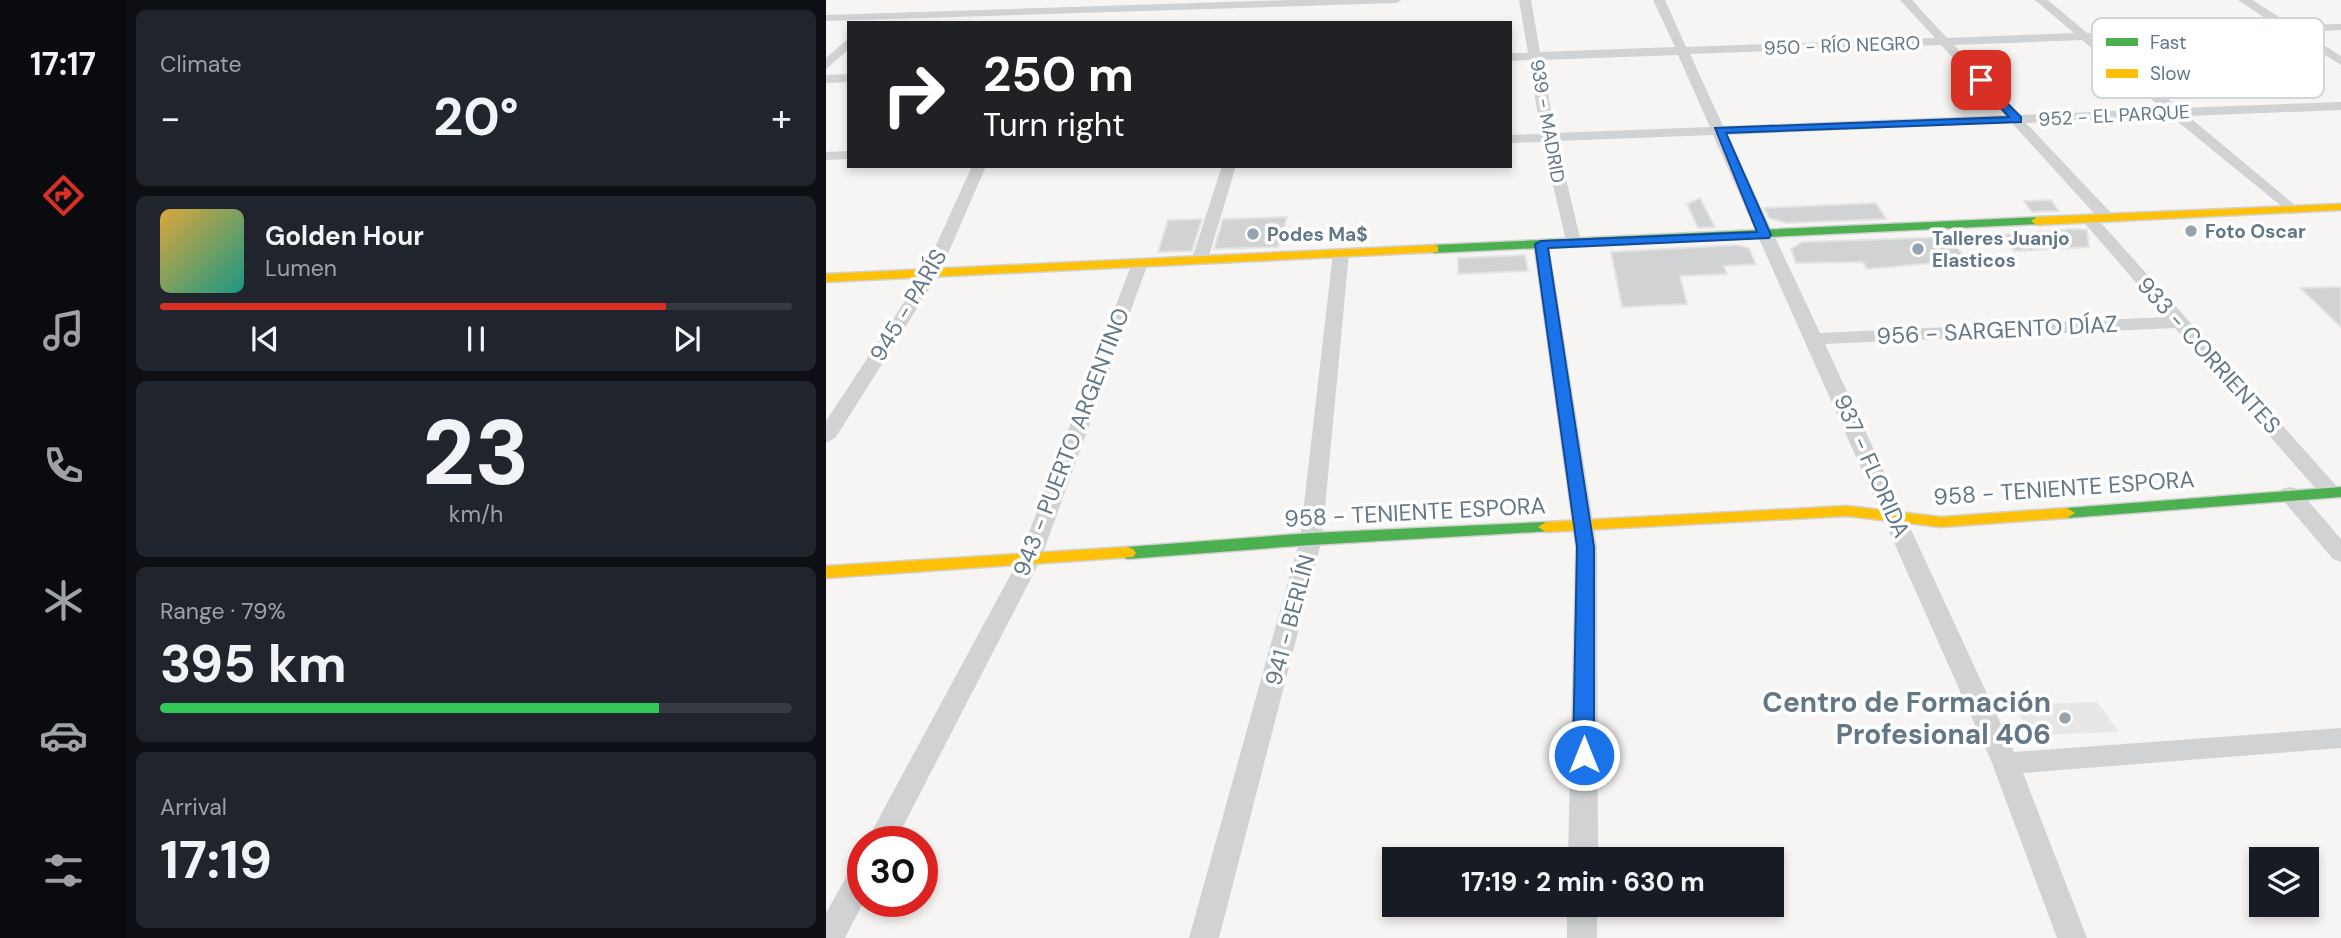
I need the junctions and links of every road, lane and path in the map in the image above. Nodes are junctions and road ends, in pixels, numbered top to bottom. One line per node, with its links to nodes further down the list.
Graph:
1 (891, 0): 12 (street)
2 (1396, 0): 9 (street)
3 (1525, 0): 21 (street, 939 - MADRID)
4 (1659, 0): 19 (street, 937 - FLORIDA)
5 (1906, 0): 16 (street, 933 - CORRIENTES)
6 (2041, 0): 14 (street)
7 (2244, 0): 11 (street)
8 (1081, 5): 9 (street); 12 (street); 13 (street)
9 (1276, 5)
10 (826, 18): 12 (street)
11 (2273, 18)
12 (871, 20)
13 (1071, 21)
14 (2084, 37): 15 (street, 950 - RÍO NEGRO); 16 (street, 950 - RÍO NEGRO); 18 (street)
15 (2092, 37)
16 (1944, 41): 19 (street, 950 - RÍO NEGRO); 30 (street, 933 - CORRIENTES)
17 (847, 44): 24 (street)
18 (2092, 44)
19 (1681, 50): 21 (street, 950 - RÍO NEGRO); 31 (street, 937 - FLORIDA)
20 (2324, 50): 23 (street)
21 (1536, 56): 22 (street, 950 - RÍO NEGRO); 32 (street, 939 - MADRID)
22 (1512, 57)
23 (2341, 61)
24 (826, 65)
25 (847, 78): 26 (street)
26 (826, 79)
27 (2158, 98): 29 (street)
28 (2341, 106): 29 (street, 952 - EL PARQUE)
29 (2175, 112): 30 (street, 952 - EL PARQUE); 39 (street)
30 (2017, 120): 31 (street, 952 - EL PARQUE); 40 (street, 933 - CORRIENTES)
31 (1719, 131): 32 (street, 952 - EL PARQUE); 41 (street, 937 - FLORIDA)
32 (1549, 137): 33 (street, 952 - EL PARQUE); 42 (street, 939 - MADRID)
33 (1512, 139)
34 (847, 155): 35 (street)
35 (826, 156)
36 (978, 168): 47 (street, 945 - PARÍS)
37 (1228, 168): 45 (street)
38 (2341, 208): 39 (main road)
39 (2291, 209): 40 (main road)
40 (2097, 218): 41 (main road); 49 (street, 933 - CORRIENTES)
41 (1765, 235): 42 (main road); 50 (street, 937 - FLORIDA)
42 (1573, 242): 43 (main road)
43 (1541, 244): 44 (main road); 55 (street)
44 (1341, 253): 45 (main road); 56 (street, 941 - BERLÍN)
45 (1200, 260): 46 (main road)
46 (1140, 263): 47 (main road); 58 (street, 943 - PUERTO ARGENTINO)
47 (932, 272): 48 (main road); 51 (street, 945 - PARÍS)
48 (826, 278)
49 (2179, 322): 50 (street, 956 - SARGENTO DÍAZ); 52 (street, 933 - CORRIENTES)
50 (1814, 339): 54 (street, 937 - FLORIDA)
51 (826, 437)
52 (2336, 492): 53 (main road, 958 - TENIENTE ESPORA)
53 (2290, 494): 54 (main road, 958 - TENIENTE ESPORA); 57 (street)
54 (1895, 516): 55 (main road, 958 - TENIENTE ESPORA); 61 (street, 937 - FLORIDA)
55 (1582, 526): 56 (main road, 958 - TENIENTE ESPORA); 63 (street)
56 (1311, 539): 58 (main road, 958 - TENIENTE ESPORA); 67 (street, 941 - BERLÍN)
57 (2341, 554)
58 (1029, 561): 59 (main road, 958 - TENIENTE ESPORA); 62 (street, 943 - PUERTO ARGENTINO)
59 (826, 572)
60 (2341, 738): 61 (street)
61 (2006, 763): 69 (street, 937 - FLORIDA)
62 (888, 826)
63 (1583, 847)
64 (847, 904): 66 (street)
65 (1582, 917): 68 (street)
66 (829, 938)
67 (1204, 938)
68 (1582, 938)
69 (2072, 938)

